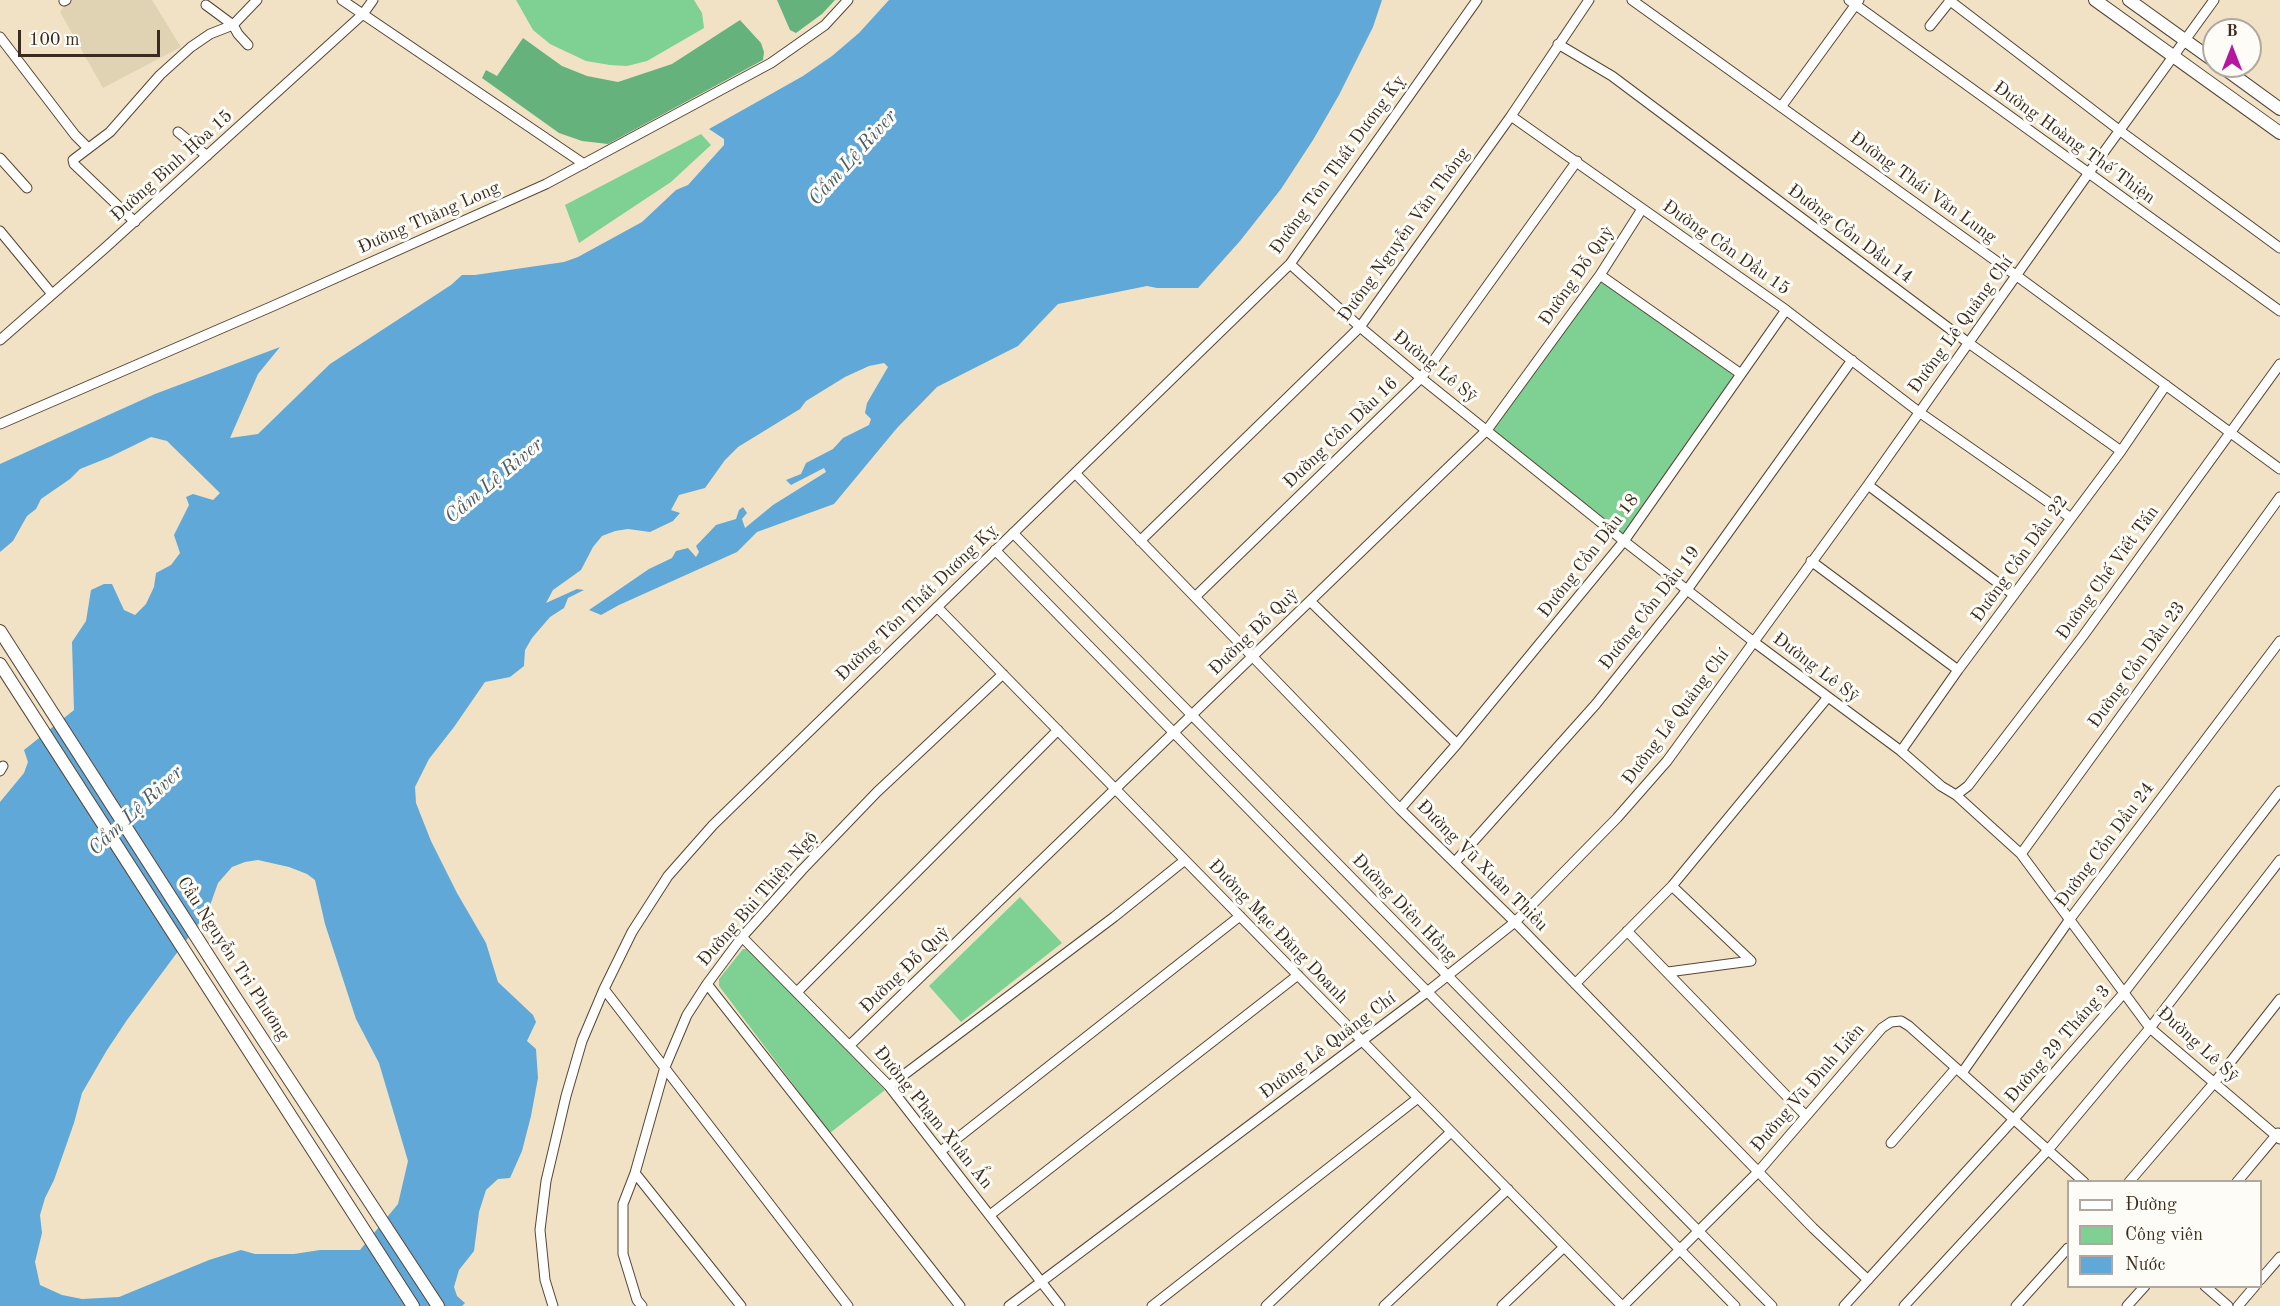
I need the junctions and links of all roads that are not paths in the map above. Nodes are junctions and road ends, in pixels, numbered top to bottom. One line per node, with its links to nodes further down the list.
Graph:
1 (257, 0): 15 (street)
2 (342, 0): 14 (street)
3 (373, 0): 14 (street, Đường Bình Hòa 15)
4 (848, 0): 34 (street, Đường Thăng Long)
5 (1477, 0): 41 (street, Đường Tôn Thất Dương Kỵ)
6 (1589, 0): 19 (street, Đường Nguyễn Văn Thông)
7 (1632, 0): 24 (street, Đường Thái Văn Lung)
8 (1949, 0): 16 (street); 27 (street)
9 (2096, 0): 22 (main road)
10 (2130, 0): 18 (main road)
11 (2214, 0): 18 (street, Đường Lê Quảng Chí)
12 (1855, 2): 24 (street); 35 (street, Đường Hoàng Thế Thiện)
13 (206, 5): 15 (street)
14 (363, 14): 31 (street, Đường Bình Hòa 15); 34 (street)
15 (233, 25): 20 (street); 30 (street)
16 (1930, 26)
17 (0, 37): 30 (street)
18 (2185, 40): 21 (main road); 22 (street, Đường Lê Quảng Chí)
19 (1557, 44): 26 (street, Đường Nguyễn Văn Thông); 49 (street, Đường Cồn Dầu 14)
20 (248, 45)
21 (2202, 52)
22 (2173, 56): 27 (street, Đường Lê Quảng Chí); 29 (main road)
23 (2237, 78): 25 (main road)
24 (1781, 107): 43 (street, Đường Thái Văn Lung)
25 (2280, 109)
26 (1511, 116): 33 (street, Đường Cồn Dầu 15); 47 (street, Đường Nguyễn Văn Thông)
27 (2119, 130): 35 (street, Đường Lê Quảng Chí); 40 (street)
28 (178, 132): 31 (street)
29 (2280, 133)
30 (88, 148): 38 (street)
31 (207, 156): 38 (street, Đường Bình Hòa 15)
32 (0, 158): 36 (street)
33 (1577, 161): 37 (street, Đường Cồn Dầu 15); 53 (street, Đường Cồn Dầu 16)
34 (584, 164): 56 (street, Đường Thăng Long)
35 (2088, 174): 43 (street, Đường Lê Quảng Chí); 46 (street, Đường Hoàng Thế Thiện)
36 (27, 188)
37 (1642, 209): 42 (street, Đường Đỗ Quỳ); 45 (street, Đường Cồn Dầu 15)
38 (135, 222): 44 (street, Đường Bình Hòa 15)
39 (0, 231): 44 (street)
40 (2280, 248)
41 (1290, 264): 47 (street, Đường Lê Sỹ); 61 (street, Đường Tôn Thất Dương Kỵ)
42 (1600, 275): 52 (street); 57 (street, Đường Đỗ Quỳ)
43 (2017, 276): 49 (street, Đường Lê Quảng Chí); 54 (street, Đường Thái Văn Lung)
44 (52, 294): 48 (street, Đường Bình Hòa 15)
45 (1786, 310): 50 (street, Đường Cồn Dầu 15); 52 (street, Đường Cồn Dầu 18)
46 (2280, 311)
47 (1360, 327): 53 (street, Đường Lê Sỹ); 66 (street, Đường Nguyễn Văn Thông)
48 (0, 339)
49 (1970, 344): 55 (street, Đường Lê Quảng Chí); 59 (street, Đường Cồn Dầu 14)
50 (1852, 360): 55 (street, Đường Cồn Dầu 15); 70 (street, Đường Cồn Dầu 19)
51 (2280, 364): 58 (street, Đường Chế Viết Tấn)
52 (1741, 375): 67 (street, Đường Cồn Dầu 18)
53 (1421, 378): 57 (street, Đường Lê Sỹ); 72 (street, Đường Cồn Dầu 16)
54 (2166, 385): 58 (street, Đường Thái Văn Lung); 59 (street, Đường Cồn Dầu 22)
55 (1919, 412): 62 (street, Đường Lê Quảng Chí); 64 (street, Đường Cồn Dầu 15)
56 (0, 424)
57 (1487, 430): 67 (street, Đường Lê Sỹ); 73 (street, Đường Đỗ Quỳ)
58 (2231, 432): 60 (street, Đường Thái Văn Lung); 90 (street, Đường Chế Viết Tấn)
59 (2121, 451): 64 (street, Đường Cồn Dầu 22)
60 (2280, 469)
61 (1075, 472): 65 (street, Đường Tôn Thất Dương Kỵ); 66 (street, Đường Vũ Xuân Thiều)
62 (1868, 486): 69 (street, Đường Lê Quảng Chí); 71 (street)
63 (2280, 497): 92 (street, Đường Cồn Dầu 23)
64 (2070, 518): 71 (street, Đường Cồn Dầu 22)
65 (1013, 533): 68 (street, Đường Tôn Thất Dương Kỵ); 83 (street, Đường Diên Hồng)
66 (1140, 541): 72 (street, Đường Vũ Xuân Thiều)
67 (1624, 542): 70 (street, Đường Lê Sỹ); 86 (street, Đường Cồn Dầu 18)
68 (995, 550): 74 (street, Đường Tôn Thất Dương Kỵ); 85 (street)
69 (1811, 561): 77 (street, Đường Lê Quảng Chí); 80 (street)
70 (1687, 590): 77 (street, Đường Lê Sỹ); 95 (street, Đường Cồn Dầu 19)
71 (2014, 595): 80 (street, Đường Cồn Dầu 22)
72 (1195, 597): 78 (street, Đường Vũ Xuân Thiều)
73 (1310, 601): 78 (street, Đường Đỗ Quỳ); 86 (street)
74 (937, 607): 81 (street, Đường Mạc Đăng Doanh); 107 (street, Đường Tôn Thất Dương Kỵ)
75 (0, 631): 146 (main road, Cầu Nguyễn Tri Phương)
76 (2280, 641): 98 (street, Đường Cồn Dầu 24)
77 (1754, 642): 82 (street, Đường Lê Sỹ); 99 (street, Đường Lê Quảng Chí)
78 (1253, 656): 83 (street, Đường Đỗ Quỳ); 91 (street, Đường Vũ Xuân Thiều)
79 (0, 664): 145 (main road, Cầu Nguyễn Tri Phương)
80 (1958, 670): 87 (street, Đường Cồn Dầu 22)
81 (1003, 674): 84 (street, Đường Mạc Đăng Doanh); 101 (street, Đường Bùi Thiện Ngộ)
82 (1828, 697): 87 (street, Đường Lê Sỹ); 96 (street)
83 (1192, 715): 85 (street, Đường Đỗ Quỳ); 104 (street, Đường Diên Hồng)
84 (1058, 730): 88 (street, Đường Mạc Đăng Doanh); 108 (street)
85 (1174, 732): 88 (street, Đường Đỗ Quỳ); 109 (street)
86 (1457, 744): 91 (street, Đường Cồn Dầu 18)
87 (1901, 751): 90 (street, Đường Lê Sỹ)
88 (1116, 790): 93 (street, Đường Mạc Đăng Doanh); 114 (street, Đường Đỗ Quỳ)
89 (2280, 791): 110 (street, Đường 29 Tháng 3)
90 (1956, 795): 92 (street, Đường Lê Sỹ)
91 (1400, 809): 95 (street, Đường Vũ Xuân Thiều)
92 (2021, 854): 98 (street, Đường Lê Sỹ)
93 (1185, 860): 97 (street, Đường Mạc Đăng Doanh); 118 (street)
94 (2280, 860): 112 (street)
95 (1455, 862): 99 (street, Đường Vũ Xuân Thiều)
96 (1672, 886): 100 (street); 102 (street)
97 (1240, 916): 103 (street, Đường Mạc Đăng Doanh); 126 (street)
98 (2070, 919): 110 (street, Đường Lê Sỹ); 116 (street, Đường Cồn Dầu 24)
99 (1515, 922): 104 (street, Đường Lê Quảng Chí); 106 (street, Đường Vũ Xuân Thiều)
100 (1627, 931): 102 (street); 106 (street)
101 (742, 937): 105 (street, Đường Bùi Thiện Ngộ); 108 (street, Đường Phạm Xuân Ẩn)
102 (1668, 972): 120 (street)
103 (1298, 975): 113 (street, Đường Mạc Đăng Doanh); 133 (street)
104 (1447, 975): 109 (street, Đường Lê Quảng Chí); 134 (street, Đường Diên Hồng)
105 (707, 984): 115 (street, Đường Bùi Thiện Ngộ); 151 (street)
106 (1575, 984): 127 (street, Đường Vũ Xuân Thiều)
107 (604, 989): 115 (street); 147 (street, Đường Tôn Thất Dương Kỵ)
108 (797, 992): 114 (street, Đường Phạm Xuân Ẩn)
109 (1427, 992): 113 (street, Đường Lê Quảng Chí); 137 (street)
110 (2123, 994): 112 (street, Đường Lê Sỹ); 121 (street, Đường 29 Tháng 3)
111 (2280, 999): 117 (street)
112 (2150, 1028): 117 (street, Đường Lê Sỹ); 125 (street)
113 (1361, 1042): 119 (street, Đường Mạc Đăng Doanh); 141 (street, Đường Lê Quảng Chí)
114 (850, 1045): 118 (street, Đường Phạm Xuân Ẩn)
115 (665, 1067): 128 (street, Đường Bùi Thiện Ngộ); 150 (street)
116 (1959, 1070): 120 (street, Đường Vũ Đình Liên); 121 (street, Đường Vũ Đình Liên); 124 (street, Đường Cồn Dầu 24)
117 (2214, 1083): 123 (street, Đường Lê Sỹ); 130 (street)
118 (889, 1086): 126 (street, Đường Phạm Xuân Ẩn)
119 (1418, 1098): 122 (street, Đường Mạc Đăng Doanh); 154 (street)
120 (1806, 1116): 127 (street, Đường Vũ Đình Liên)
121 (2014, 1119): 125 (street, Đường Vũ Đình Liên); 140 (street, Đường 29 Tháng 3)
122 (1451, 1132): 132 (street, Đường Mạc Đăng Doanh); 155 (street)
123 (2279, 1136): 131 (street)
124 (1891, 1143)
125 (2048, 1150): 129 (street, Đường Vũ Đình Liên); 162 (street)
126 (941, 1151): 133 (street, Đường Phạm Xuân Ẩn)
127 (1758, 1172): 134 (street, Đường Vũ Đình Liên); 140 (street, Đường Vũ Xuân Thiều)
128 (635, 1173): 148 (street, Đường Bùi Thiện Ngộ); 149 (street)
129 (2082, 1180)
130 (2130, 1180)
131 (2239, 1180)
132 (1508, 1190): 135 (street, Đường Mạc Đăng Doanh); 156 (street)
133 (990, 1215): 141 (street, Đường Phạm Xuân Ẩn)
134 (1699, 1232): 137 (street, Đường Vũ Đình Liên); 160 (street, Đường Diên Hồng)
135 (1564, 1247): 157 (street); 158 (street, Đường Mạc Đăng Doanh)
136 (2067, 1249): 163 (street)
137 (1681, 1250): 158 (street, Đường Vũ Đình Liên); 159 (street)
138 (2280, 1257): 139 (street)
139 (2262, 1278)
140 (1868, 1280): 161 (street, Đường 29 Tháng 3)
141 (1041, 1281): 152 (street, Đường Lê Quảng Chí); 153 (street, Đường Phạm Xuân Ẩn)
142 (2144, 1288): 164 (street)
143 (2206, 1288): 165 (street)
144 (2254, 1288): 166 (street)
145 (413, 1306)
146 (438, 1306)
147 (553, 1306)
148 (642, 1306)
149 (741, 1306)
150 (848, 1306)
151 (960, 1306)
152 (1009, 1306)
153 (1059, 1306)
154 (1152, 1306)
155 (1266, 1306)
156 (1384, 1306)
157 (1502, 1306)
158 (1622, 1306)
159 (1735, 1306)
160 (1772, 1306)
161 (1844, 1306)
162 (1904, 1306)
163 (2016, 1306)
164 (2127, 1306)
165 (2228, 1306)
166 (2238, 1306)

